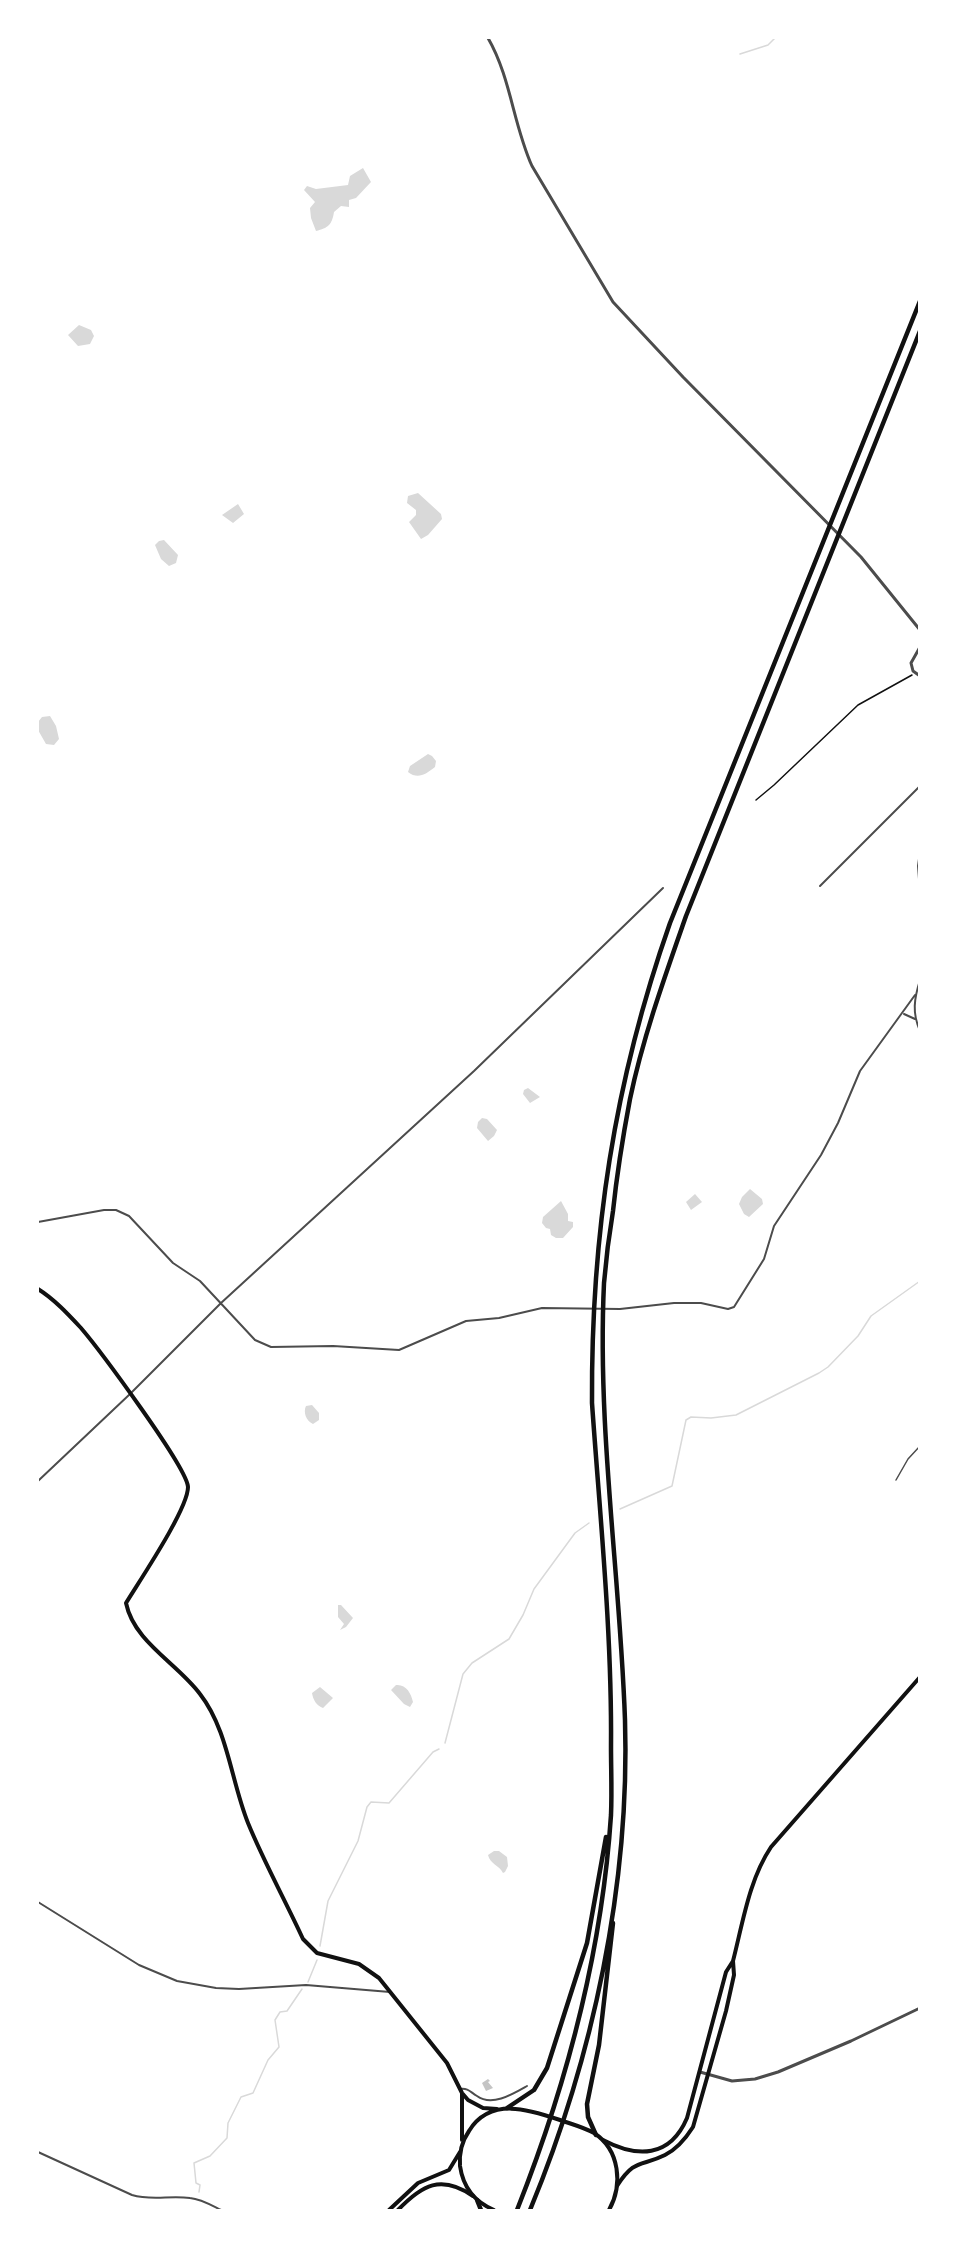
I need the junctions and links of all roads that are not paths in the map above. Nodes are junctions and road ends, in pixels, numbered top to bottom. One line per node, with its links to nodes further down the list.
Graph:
1 (488, 38): 4 (street)
2 (920, 301): 26 (highway)
3 (920, 331): 27 (highway)
4 (920, 630)
5 (920, 647): 6 (street)
6 (918, 653): 7 (street)
7 (920, 676)
8 (920, 786): 10 (street)
9 (920, 852): 12 (street)
10 (820, 886)
11 (663, 888): 20 (street)
12 (920, 892)
13 (920, 980): 14 (street)
14 (915, 995): 15 (street); 16 (street)
15 (903, 1014): 16 (street); 20 (street)
16 (915, 1019): 17 (street)
17 (920, 1031)
18 (38, 1222): 20 (street)
19 (38, 1288): 21 (main road)
20 (221, 1303): 21 (street)
21 (130, 1394): 24 (street); 30 (main road)
22 (920, 1446): 23 (lane)
23 (896, 1480)
24 (38, 1481)
25 (920, 1677): 29 (main road)
26 (611, 1814): 36 (highway); 51 (highway)
27 (615, 1890): 38 (highway); 52 (highway)
28 (38, 1902): 30 (street)
29 (733, 1960): 32 (main road); 33 (main road)
30 (391, 1992): 35 (main road)
31 (920, 2008): 33 (street)
32 (700, 2072): 33 (street); 39 (main road)
33 (709, 2075): 43 (main road)
34 (526, 2086): 35 (street)
35 (461, 2091): 37 (main road); 40 (main road)
36 (507, 2108): 37 (main road); 38 (main road)
37 (497, 2109): 40 (main road)
38 (596, 2134): 39 (main road)
39 (602, 2140): 43 (main road)
40 (462, 2144): 42 (main road)
41 (38, 2152): 47 (street)
42 (460, 2152): 44 (main road); 48 (main road)
43 (617, 2186): 46 (main road)
44 (475, 2198): 45 (main road); 49 (main road); 50 (highway)
45 (494, 2210)
46 (610, 2210)
47 (221, 2211)
48 (389, 2211)
49 (398, 2211)
50 (482, 2211)
51 (517, 2211)
52 (530, 2211)

